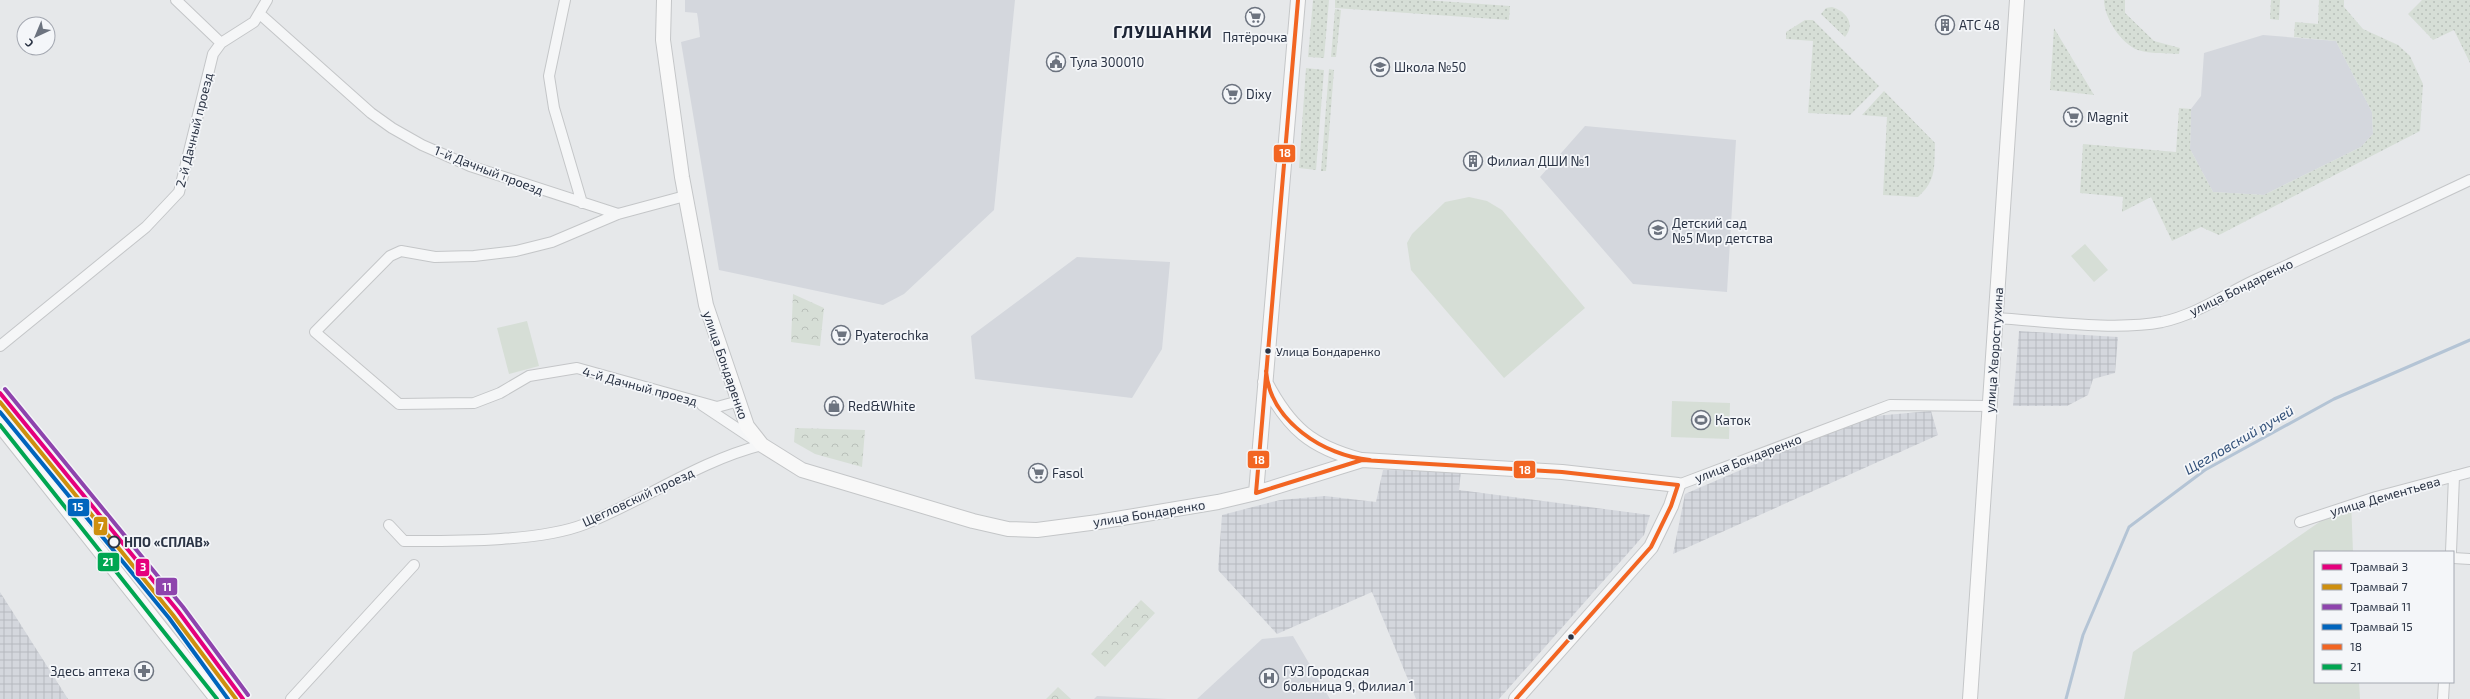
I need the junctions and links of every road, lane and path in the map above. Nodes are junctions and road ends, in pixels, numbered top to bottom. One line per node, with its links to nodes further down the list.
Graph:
1 (176, 0): 8 (street)
2 (267, 0): 7 (street, 2-й Дачный проезд)
3 (565, 0): 11 (street)
4 (664, 0): 10 (street, улица Бондаренко)
5 (1298, 0): 15 (street)
6 (2017, 0): 13 (street, улица Хворостухина)
7 (261, 15): 8 (street, 2-й Дачный проезд); 11 (street, 1-й Дачный проезд)
8 (221, 43): 14 (street, 2-й Дачный проезд)
9 (2470, 180): 13 (street, улица Бондаренко)
10 (685, 196): 12 (street, 4-й Дачный проезд); 17 (street, улица Бондаренко)
11 (582, 203): 12 (street, 1-й Дачный проезд)
12 (618, 214): 16 (street, 4-й Дачный проезд)
13 (1996, 318): 18 (street, улица Хворостухина)
14 (0, 346)
15 (1265, 382): 21 (street); 25 (street)
16 (696, 401): 17 (street, 4-й Дачный проезд); 20 (street)
17 (739, 401): 20 (street, улица Бондаренко)
18 (1991, 406): 24 (street, улица Бондаренко); 36 (street, улица Хворостухина)
19 (0, 425): 33 (street)
20 (762, 445): 25 (street, улица Бондаренко); 27 (street, Щегловский проезд)
21 (1362, 460): 24 (street, улица Бондаренко); 25 (street, улица Бондаренко)
22 (2470, 472): 23 (street, улица Дементьева)
23 (2454, 476): 26 (street, улица Дементьева); 28 (street)
24 (1678, 485): 35 (street)
25 (1256, 493)
26 (2300, 522)
27 (390, 525)
28 (2451, 551)
29 (2454, 558): 30 (street)
30 (2470, 559)
31 (414, 565): 34 (street)
32 (2444, 683): 37 (street)
33 (217, 699)
34 (291, 699)
35 (1516, 699)
36 (1970, 699)
37 (2443, 699)

